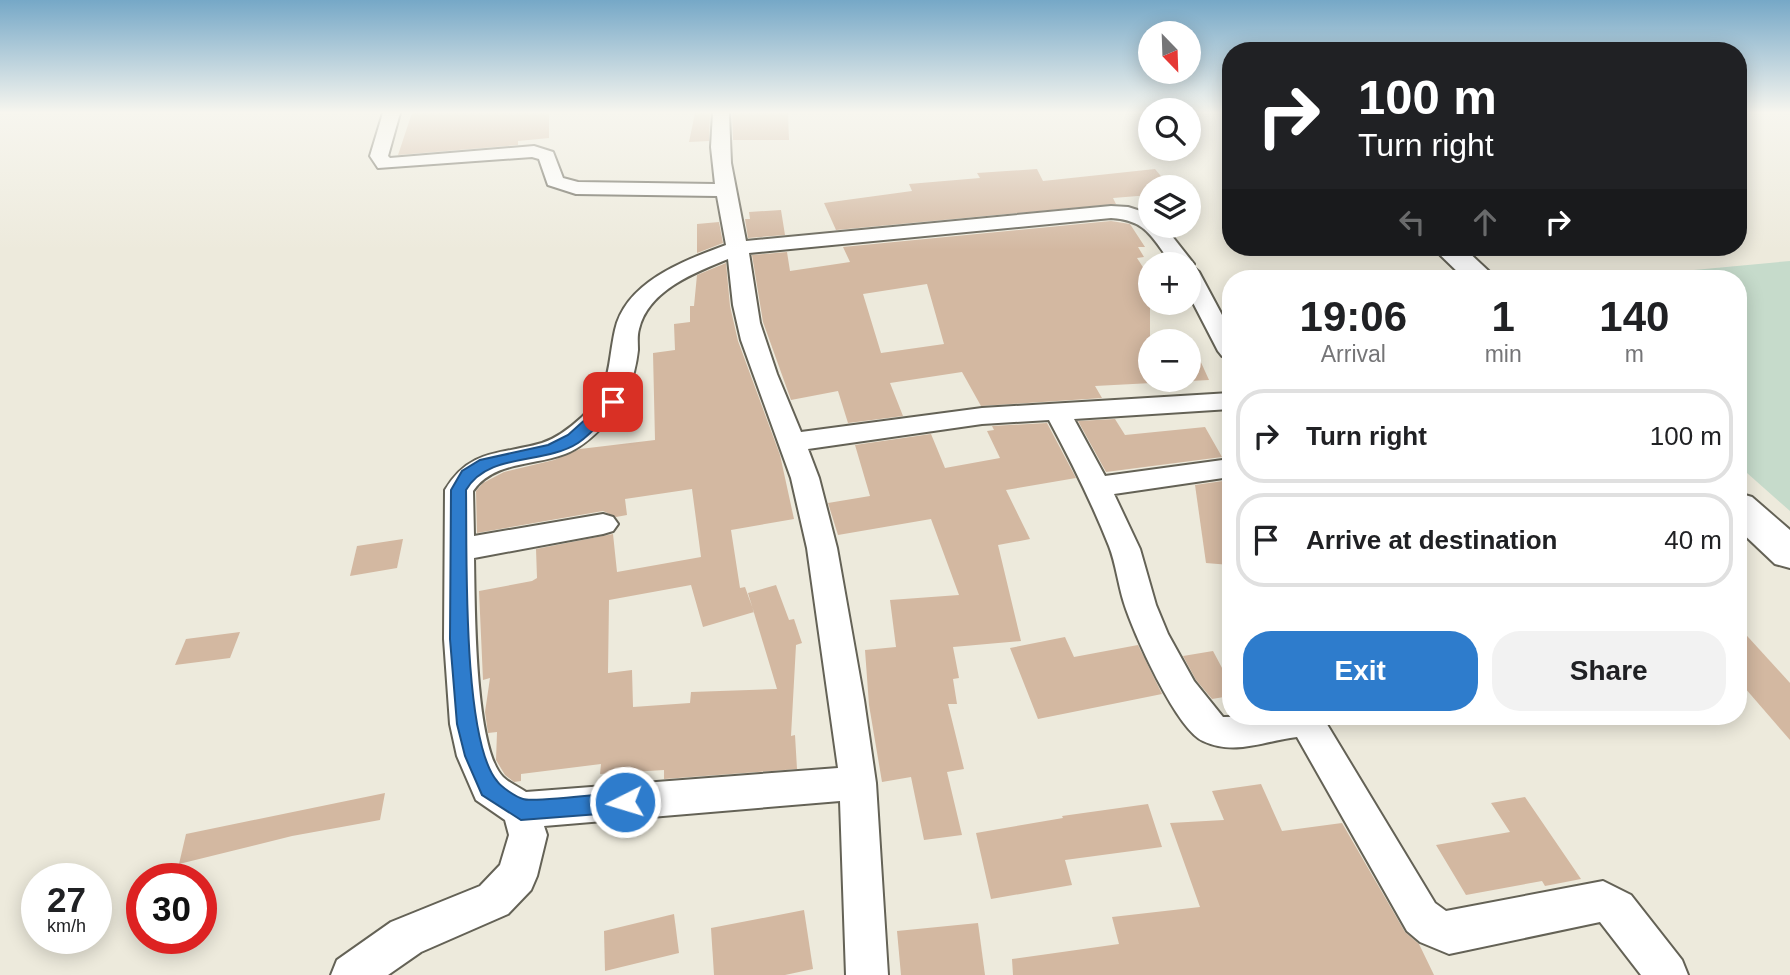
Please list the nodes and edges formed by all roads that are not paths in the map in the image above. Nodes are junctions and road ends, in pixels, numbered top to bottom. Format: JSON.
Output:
{"nodes":[{"id":1,"x":381,"y":158,"type":"edge"},
{"id":2,"x":448,"y":158,"type":"edge"},
{"id":3,"x":548,"y":158,"type":"edge"},
{"id":4,"x":721,"y":158,"type":"edge"},
{"id":5,"x":725,"y":190,"type":"junction"},
{"id":6,"x":1138,"y":217,"type":"edge"},
{"id":7,"x":1163,"y":238,"type":"edge"},
{"id":8,"x":738,"y":248,"type":"junction"},
{"id":9,"x":1174,"y":252,"type":"edge"},
{"id":10,"x":1456,"y":256,"type":"edge"},
{"id":11,"x":1472,"y":270,"type":"edge"},
{"id":12,"x":1201,"y":296,"type":"edge"},
{"id":13,"x":1222,"y":336,"type":"edge"},
{"id":14,"x":1222,"y":401,"type":"edge"},
{"id":15,"x":1056,"y":410,"type":"junction"},
{"id":16,"x":792,"y":442,"type":"junction"},
{"id":17,"x":1222,"y":469,"type":"edge"},
{"id":18,"x":1098,"y":487,"type":"junction"},
{"id":19,"x":1747,"y":515,"type":"edge"},
{"id":20,"x":603,"y":524,"type":"dead end"},
{"id":21,"x":458,"y":550,"type":"junction"},
{"id":22,"x":1790,"y":553,"type":"edge"},
{"id":23,"x":1274,"y":725,"type":"edge"},
{"id":24,"x":1308,"y":725,"type":"edge"},
{"id":25,"x":858,"y":783,"type":"junction"},
{"id":26,"x":521,"y":810,"type":"junction"},
{"id":27,"x":352,"y":975,"type":"edge"},
{"id":28,"x":867,"y":975,"type":"edge"},
{"id":29,"x":1667,"y":975,"type":"edge"}],
"edges":[{"from":1,"to":2,"type":"street"},
{"from":3,"to":5,"type":"street"},
{"from":4,"to":5,"type":"street"},
{"from":5,"to":8,"type":"street"},
{"from":6,"to":8,"type":"street"},
{"from":7,"to":9,"type":"street"},
{"from":8,"to":16,"type":"street"},
{"from":8,"to":21,"type":"street"},
{"from":10,"to":11,"type":"main road"},
{"from":12,"to":13,"type":"street"},
{"from":14,"to":15,"type":"street"},
{"from":15,"to":16,"type":"street"},
{"from":15,"to":18,"type":"street"},
{"from":16,"to":25,"type":"street"},
{"from":17,"to":18,"type":"street"},
{"from":18,"to":23,"type":"street"},
{"from":19,"to":22,"type":"main road"},
{"from":20,"to":21,"type":"street"},
{"from":21,"to":26,"type":"street"},
{"from":24,"to":29,"type":"street"},
{"from":25,"to":26,"type":"street"},
{"from":25,"to":28,"type":"street"},
{"from":26,"to":27,"type":"street"}]}
